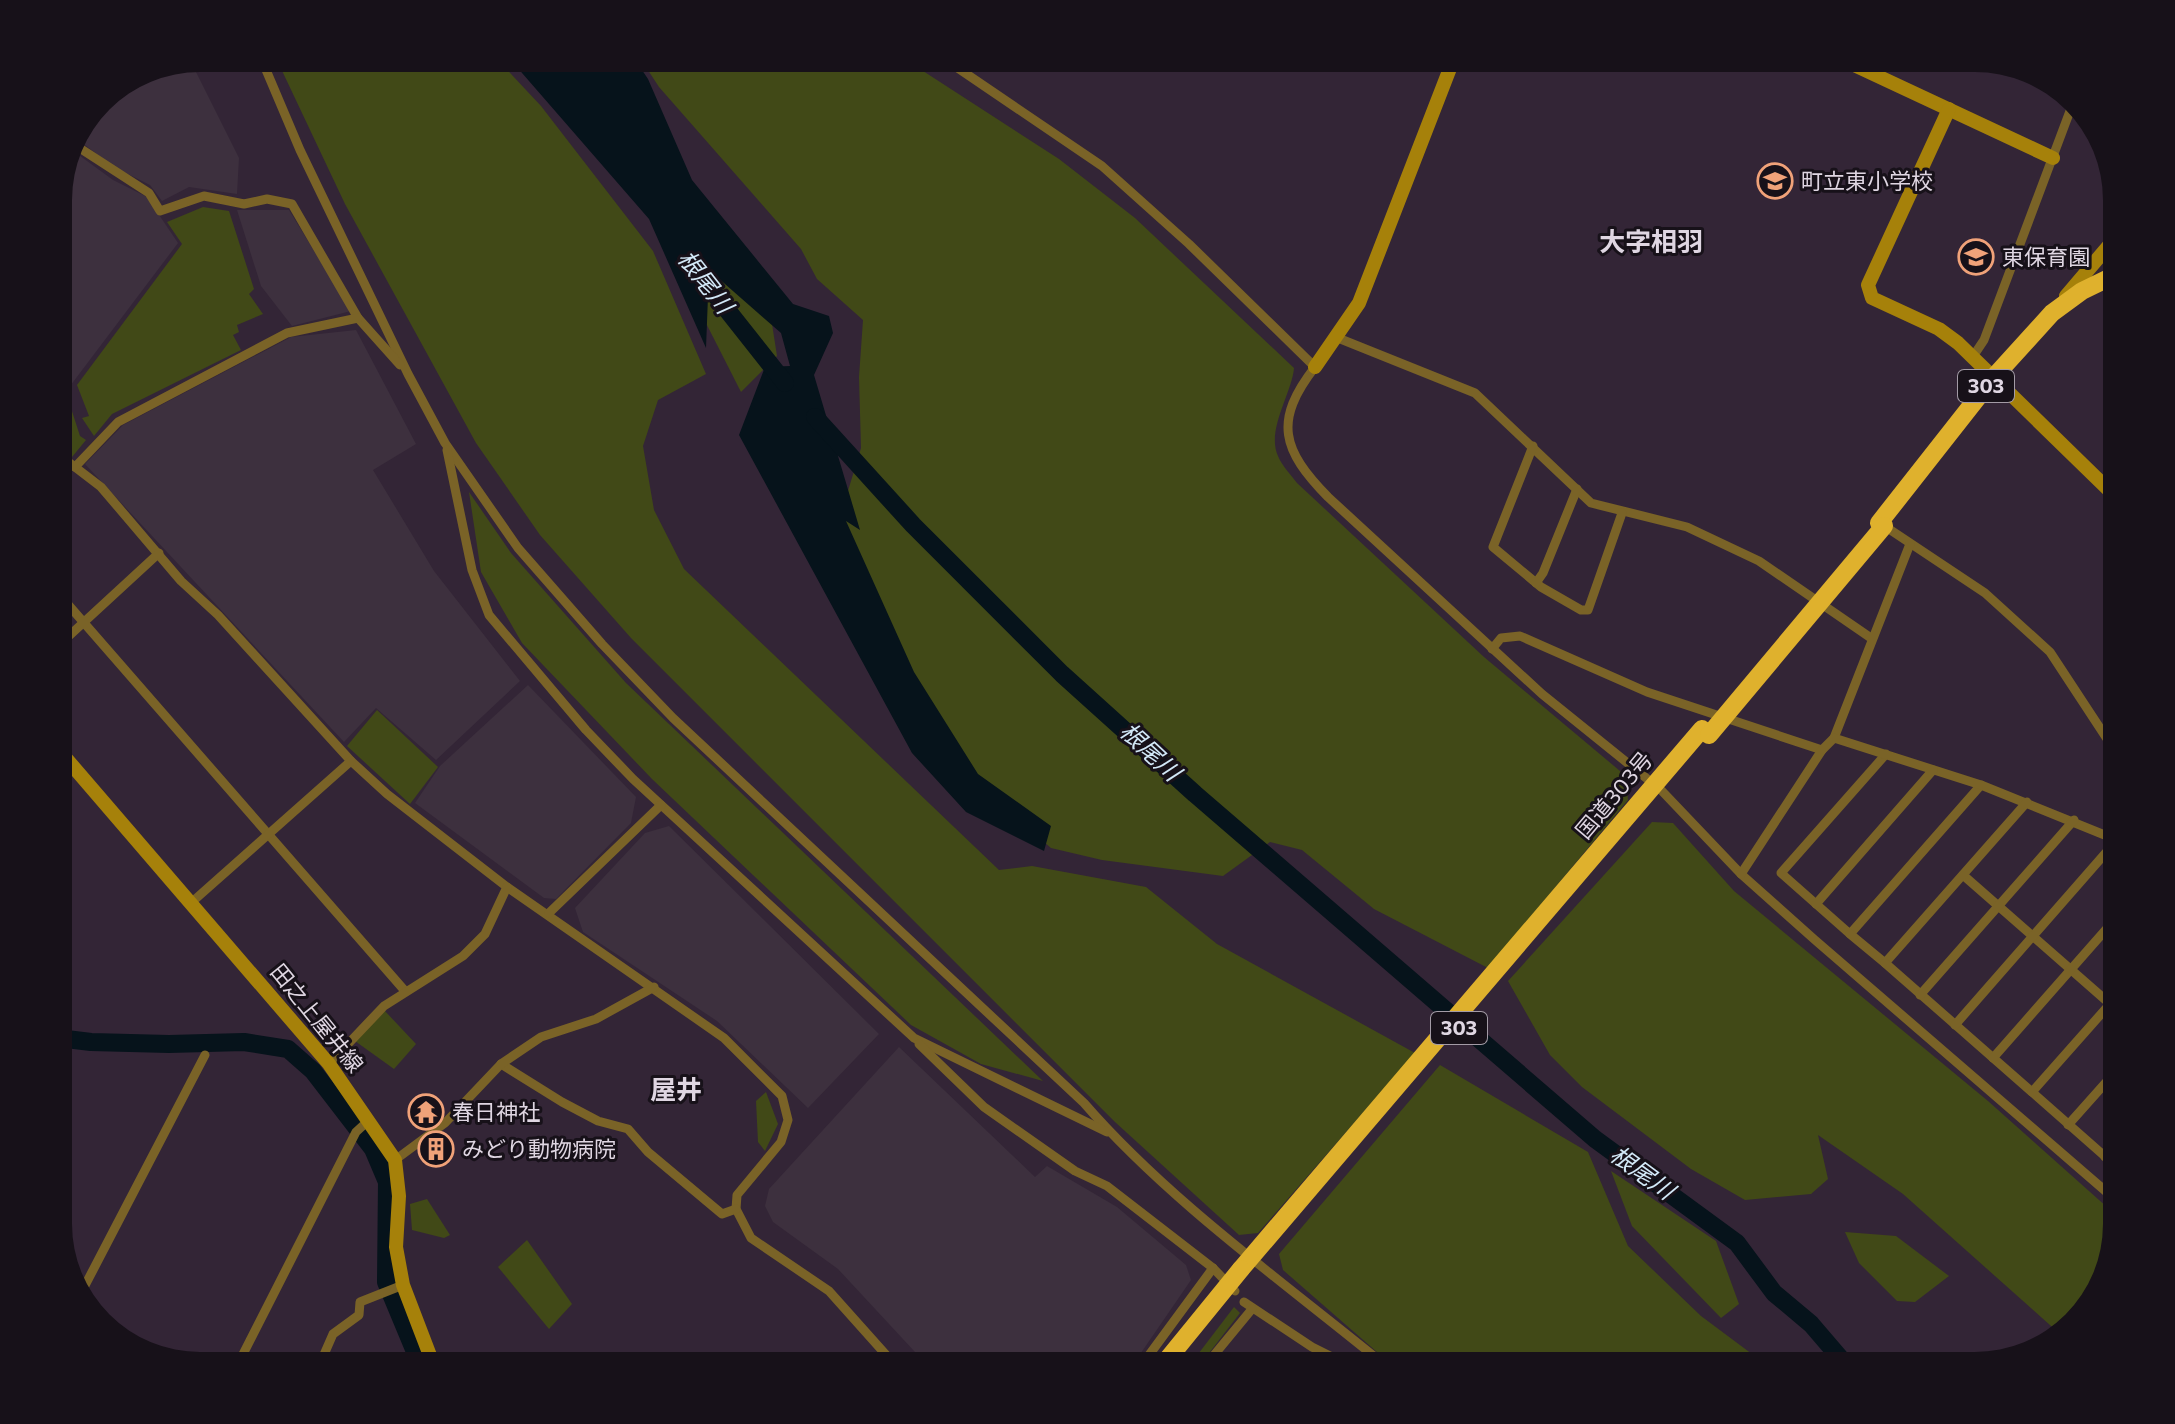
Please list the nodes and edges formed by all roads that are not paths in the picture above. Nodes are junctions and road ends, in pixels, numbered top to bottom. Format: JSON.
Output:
{"nodes":[{"id":1,"x":267,"y":72,"type":"edge"},
{"id":2,"x":964,"y":72,"type":"edge"},
{"id":3,"x":1449,"y":72,"type":"edge"},
{"id":4,"x":1869,"y":72,"type":"edge"},
{"id":5,"x":1949,"y":109,"type":"junction"},
{"id":6,"x":2069,"y":114,"type":"edge"},
{"id":7,"x":83,"y":150,"type":"edge"},
{"id":8,"x":2053,"y":158,"type":"junction"},
{"id":9,"x":2103,"y":253,"type":"edge"},
{"id":10,"x":2103,"y":281,"type":"edge"},
{"id":11,"x":2103,"y":292,"type":"edge"},
{"id":12,"x":2052,"y":313,"type":"junction"},
{"id":13,"x":358,"y":318,"type":"junction"},
{"id":14,"x":1338,"y":338,"type":"junction"},
{"id":15,"x":1972,"y":358,"type":"junction"},
{"id":16,"x":1315,"y":367,"type":"junction"},
{"id":17,"x":408,"y":374,"type":"junction"},
{"id":18,"x":1996,"y":381,"type":"junction"},
{"id":19,"x":445,"y":443,"type":"junction"},
{"id":20,"x":1533,"y":446,"type":"junction"},
{"id":21,"x":72,"y":465,"type":"edge"},
{"id":22,"x":75,"y":467,"type":"junction"},
{"id":23,"x":2103,"y":484,"type":"edge"},
{"id":24,"x":1577,"y":489,"type":"junction"},
{"id":25,"x":1622,"y":513,"type":"junction"},
{"id":26,"x":1882,"y":525,"type":"junction"},
{"id":27,"x":1910,"y":544,"type":"junction"},
{"id":28,"x":159,"y":553,"type":"junction"},
{"id":29,"x":1536,"y":583,"type":"junction"},
{"id":30,"x":72,"y":609,"type":"edge"},
{"id":31,"x":84,"y":623,"type":"junction"},
{"id":32,"x":72,"y":634,"type":"edge"},
{"id":33,"x":1871,"y":638,"type":"junction"},
{"id":34,"x":1492,"y":649,"type":"junction"},
{"id":35,"x":2103,"y":733,"type":"edge"},
{"id":36,"x":1834,"y":738,"type":"junction"},
{"id":37,"x":1822,"y":750,"type":"junction"},
{"id":38,"x":1886,"y":754,"type":"junction"},
{"id":39,"x":351,"y":761,"type":"junction"},
{"id":40,"x":72,"y":765,"type":"edge"},
{"id":41,"x":1933,"y":770,"type":"junction"},
{"id":42,"x":1981,"y":785,"type":"junction"},
{"id":43,"x":1657,"y":787,"type":"junction"},
{"id":44,"x":2027,"y":802,"type":"junction"},
{"id":45,"x":661,"y":805,"type":"junction"},
{"id":46,"x":2074,"y":820,"type":"junction"},
{"id":47,"x":2103,"y":833,"type":"edge"},
{"id":48,"x":269,"y":836,"type":"junction"},
{"id":49,"x":2103,"y":856,"type":"edge"},
{"id":50,"x":1741,"y":874,"type":"junction"},
{"id":51,"x":1963,"y":875,"type":"junction"},
{"id":52,"x":507,"y":887,"type":"junction"},
{"id":53,"x":192,"y":902,"type":"junction"},
{"id":54,"x":1816,"y":904,"type":"junction"},
{"id":55,"x":1999,"y":907,"type":"junction"},
{"id":56,"x":549,"y":913,"type":"junction"},
{"id":57,"x":2103,"y":933,"type":"edge"},
{"id":58,"x":1850,"y":934,"type":"junction"},
{"id":59,"x":2032,"y":937,"type":"junction"},
{"id":60,"x":1885,"y":963,"type":"junction"},
{"id":61,"x":2070,"y":970,"type":"junction"},
{"id":62,"x":654,"y":987,"type":"junction"},
{"id":63,"x":405,"y":991,"type":"junction"},
{"id":64,"x":2103,"y":994,"type":"edge"},
{"id":65,"x":1920,"y":995,"type":"junction"},
{"id":66,"x":2103,"y":1016,"type":"edge"},
{"id":67,"x":1955,"y":1025,"type":"junction"},
{"id":68,"x":914,"y":1038,"type":"junction"},
{"id":69,"x":205,"y":1055,"type":"dead end"},
{"id":70,"x":1993,"y":1058,"type":"junction"},
{"id":71,"x":329,"y":1064,"type":"junction"},
{"id":72,"x":501,"y":1064,"type":"junction"},
{"id":73,"x":2103,"y":1086,"type":"edge"},
{"id":74,"x":2032,"y":1092,"type":"junction"},
{"id":75,"x":368,"y":1121,"type":"junction"},
{"id":76,"x":2068,"y":1125,"type":"junction"},
{"id":77,"x":1110,"y":1133,"type":"junction"},
{"id":78,"x":2103,"y":1155,"type":"edge"},
{"id":79,"x":395,"y":1160,"type":"junction"},
{"id":80,"x":2103,"y":1189,"type":"edge"},
{"id":81,"x":736,"y":1209,"type":"junction"},
{"id":82,"x":1256,"y":1259,"type":"junction"},
{"id":83,"x":1213,"y":1268,"type":"junction"},
{"id":84,"x":86,"y":1283,"type":"edge"},
{"id":85,"x":395,"y":1287,"type":"junction"},
{"id":86,"x":1235,"y":1291,"type":"dead end"},
{"id":87,"x":244,"y":1352,"type":"edge"},
{"id":88,"x":325,"y":1352,"type":"edge"},
{"id":89,"x":427,"y":1352,"type":"edge"},
{"id":90,"x":883,"y":1352,"type":"edge"},
{"id":91,"x":1151,"y":1352,"type":"edge"},
{"id":92,"x":1174,"y":1352,"type":"edge"},
{"id":93,"x":1185,"y":1352,"type":"edge"},
{"id":94,"x":1215,"y":1352,"type":"edge"},
{"id":95,"x":1322,"y":1352,"type":"edge"},
{"id":96,"x":1369,"y":1352,"type":"edge"}],
"edges":[{"from":1,"to":17,"type":"street"},
{"from":2,"to":16,"type":"street"},
{"from":3,"to":14,"type":"street"},
{"from":4,"to":5,"type":"street"},
{"from":5,"to":8,"type":"street"},
{"from":5,"to":15,"type":"street"},
{"from":6,"to":8,"type":"street"},
{"from":7,"to":13,"type":"street"},
{"from":8,"to":15,"type":"street"},
{"from":9,"to":12,"type":"street"},
{"from":10,"to":12,"type":"highway","name":"国道303号","number":"303"},
{"from":11,"to":18,"type":"highway","name":"国道303号","number":"303"},
{"from":12,"to":18,"type":"highway","name":"国道303号","number":"303"},
{"from":13,"to":17,"type":"street"},
{"from":13,"to":22,"type":"street"},
{"from":14,"to":16,"type":"street"},
{"from":14,"to":20,"type":"street"},
{"from":15,"to":18,"type":"street"},
{"from":16,"to":34,"type":"street"},
{"from":17,"to":19,"type":"street"},
{"from":18,"to":23,"type":"street"},
{"from":18,"to":26,"type":"highway","name":"国道303号","number":"303"},
{"from":19,"to":45,"type":"street"},
{"from":19,"to":77,"type":"street"},
{"from":20,"to":24,"type":"street"},
{"from":20,"to":29,"type":"street"},
{"from":21,"to":22,"type":"street"},
{"from":22,"to":28,"type":"street"},
{"from":24,"to":25,"type":"street"},
{"from":24,"to":29,"type":"street"},
{"from":25,"to":29,"type":"street"},
{"from":25,"to":33,"type":"street"},
{"from":26,"to":27,"type":"street"},
{"from":26,"to":43,"type":"highway","name":"国道303号","number":"303"},
{"from":27,"to":33,"type":"street"},
{"from":27,"to":35,"type":"street"},
{"from":28,"to":31,"type":"street"},
{"from":28,"to":39,"type":"street"},
{"from":30,"to":31,"type":"street"},
{"from":31,"to":32,"type":"street"},
{"from":31,"to":48,"type":"street"},
{"from":33,"to":36,"type":"street"},
{"from":34,"to":37,"type":"street"},
{"from":34,"to":43,"type":"street"},
{"from":36,"to":37,"type":"street"},
{"from":36,"to":38,"type":"street"},
{"from":37,"to":50,"type":"street"},
{"from":38,"to":41,"type":"street"},
{"from":38,"to":54,"type":"street"},
{"from":39,"to":48,"type":"street"},
{"from":39,"to":52,"type":"street"},
{"from":40,"to":53,"type":"street","name":"田之上屋井線"},
{"from":41,"to":42,"type":"street"},
{"from":41,"to":54,"type":"street"},
{"from":42,"to":44,"type":"street"},
{"from":42,"to":58,"type":"street"},
{"from":43,"to":50,"type":"street"},
{"from":43,"to":82,"type":"highway","name":"国道303号","number":"303"},
{"from":44,"to":46,"type":"street"},
{"from":44,"to":51,"type":"street"},
{"from":45,"to":56,"type":"street"},
{"from":45,"to":68,"type":"street"},
{"from":46,"to":47,"type":"street"},
{"from":46,"to":55,"type":"street"},
{"from":48,"to":53,"type":"street"},
{"from":48,"to":63,"type":"street"},
{"from":49,"to":59,"type":"street"},
{"from":50,"to":80,"type":"street"},
{"from":51,"to":55,"type":"street"},
{"from":51,"to":60,"type":"street"},
{"from":52,"to":56,"type":"street"},
{"from":52,"to":63,"type":"street"},
{"from":53,"to":71,"type":"street","name":"田之上屋井線"},
{"from":54,"to":58,"type":"street"},
{"from":55,"to":59,"type":"street"},
{"from":55,"to":65,"type":"street"},
{"from":56,"to":62,"type":"street"},
{"from":57,"to":61,"type":"street"},
{"from":58,"to":60,"type":"street"},
{"from":59,"to":61,"type":"street"},
{"from":59,"to":67,"type":"street"},
{"from":60,"to":65,"type":"street"},
{"from":61,"to":64,"type":"street"},
{"from":61,"to":70,"type":"street"},
{"from":62,"to":72,"type":"street"},
{"from":62,"to":81,"type":"street"},
{"from":63,"to":71,"type":"street"},
{"from":65,"to":67,"type":"street"},
{"from":66,"to":74,"type":"street"},
{"from":67,"to":70,"type":"street"},
{"from":68,"to":77,"type":"street"},
{"from":68,"to":83,"type":"street"},
{"from":69,"to":84,"type":"street"},
{"from":70,"to":74,"type":"street"},
{"from":71,"to":75,"type":"street","name":"田之上屋井線"},
{"from":72,"to":79,"type":"street"},
{"from":72,"to":81,"type":"street"},
{"from":73,"to":76,"type":"street"},
{"from":74,"to":76,"type":"street"},
{"from":75,"to":79,"type":"street","name":"田之上屋井線"},
{"from":75,"to":87,"type":"street"},
{"from":76,"to":78,"type":"street"},
{"from":77,"to":82,"type":"street"},
{"from":79,"to":85,"type":"street","name":"田之上屋井線"},
{"from":81,"to":90,"type":"street"},
{"from":82,"to":92,"type":"highway","name":"国道303号","number":"303","bridge":true},
{"from":82,"to":93,"type":"highway","name":"国道303号","number":"303"},
{"from":82,"to":96,"type":"street"},
{"from":83,"to":86,"type":"street"},
{"from":83,"to":91,"type":"street"},
{"from":85,"to":88,"type":"street"},
{"from":85,"to":89,"type":"street","name":"田之上屋井線"},
{"from":94,"to":95,"type":"street"}]}
